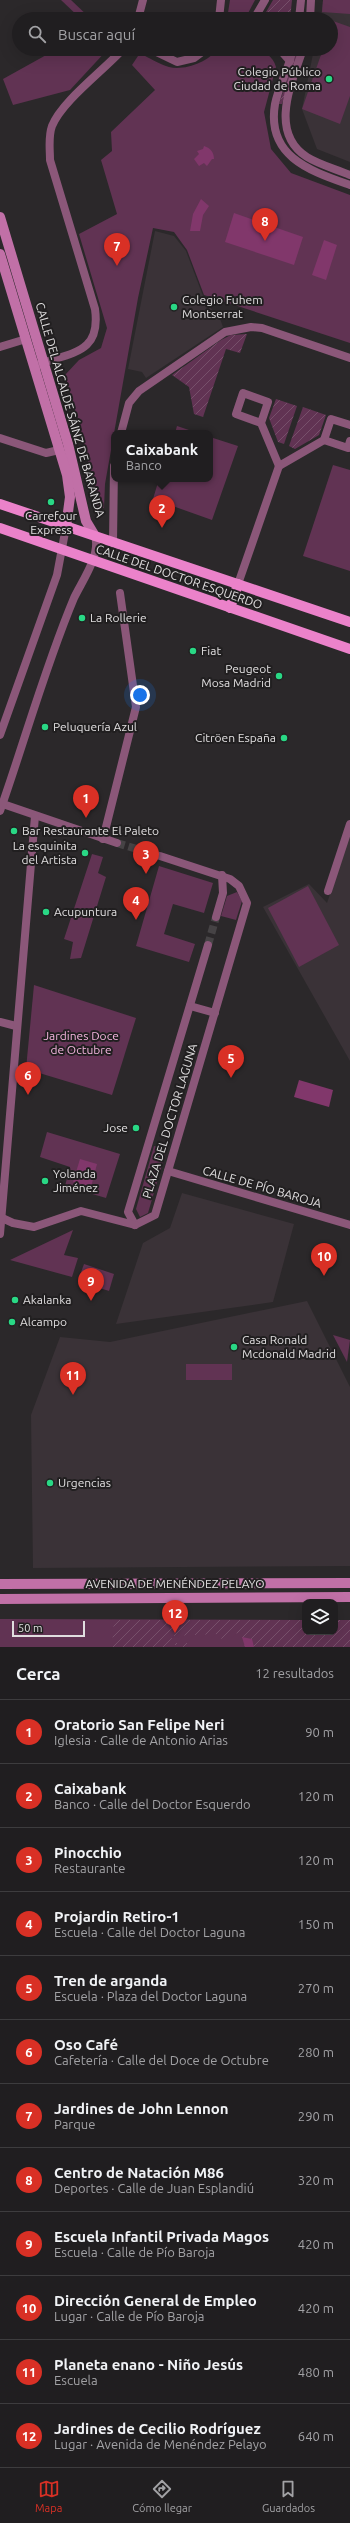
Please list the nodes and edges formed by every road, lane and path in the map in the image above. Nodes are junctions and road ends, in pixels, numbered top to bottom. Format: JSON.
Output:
{"nodes":[{"id":1,"x":143,"y":0,"type":"edge"},
{"id":2,"x":222,"y":0,"type":"edge"},
{"id":3,"x":265,"y":0,"type":"edge"},
{"id":4,"x":301,"y":0,"type":"edge"},
{"id":5,"x":311,"y":0,"type":"edge"},
{"id":6,"x":140,"y":12,"type":"edge"},
{"id":7,"x":220,"y":12,"type":"edge"},
{"id":8,"x":258,"y":12,"type":"edge"},
{"id":9,"x":300,"y":12,"type":"edge"},
{"id":10,"x":310,"y":12,"type":"edge"},
{"id":11,"x":115,"y":56,"type":"edge"},
{"id":12,"x":165,"y":56,"type":"edge"},
{"id":13,"x":197,"y":56,"type":"edge"},
{"id":14,"x":284,"y":56,"type":"edge"},
{"id":15,"x":292,"y":56,"type":"edge"},
{"id":16,"x":301,"y":56,"type":"edge"},
{"id":17,"x":290,"y":61,"type":"junction"},
{"id":18,"x":350,"y":175,"type":"edge"},
{"id":19,"x":350,"y":185,"type":"edge"},
{"id":20,"x":0,"y":217,"type":"edge"},
{"id":21,"x":0,"y":254,"type":"edge"},
{"id":22,"x":26,"y":339,"type":"junction"},
{"id":23,"x":0,"y":347,"type":"edge"},
{"id":24,"x":350,"y":358,"type":"edge"},
{"id":25,"x":39,"y":366,"type":"junction"},
{"id":26,"x":261,"y":423,"type":"dead end"},
{"id":27,"x":350,"y":425,"type":"edge"},
{"id":28,"x":122,"y":430,"type":"edge"},
{"id":29,"x":0,"y":438,"type":"edge"},
{"id":30,"x":324,"y":440,"type":"junction"},
{"id":31,"x":350,"y":441,"type":"edge"},
{"id":32,"x":59,"y":450,"type":"junction"},
{"id":33,"x":279,"y":466,"type":"junction"},
{"id":34,"x":114,"y":482,"type":"edge"},
{"id":35,"x":0,"y":504,"type":"edge"},
{"id":36,"x":66,"y":527,"type":"junction"},
{"id":37,"x":0,"y":528,"type":"edge"},
{"id":38,"x":95,"y":536,"type":"junction"},
{"id":39,"x":113,"y":543,"type":"junction"},
{"id":40,"x":62,"y":550,"type":"junction"},
{"id":41,"x":92,"y":560,"type":"junction"},
{"id":42,"x":238,"y":584,"type":"junction"},
{"id":43,"x":120,"y":593,"type":"dead end"},
{"id":44,"x":230,"y":608,"type":"junction"},
{"id":45,"x":350,"y":622,"type":"edge"},
{"id":46,"x":350,"y":650,"type":"edge"},
{"id":47,"x":0,"y":735,"type":"edge"},
{"id":48,"x":1,"y":806,"type":"edge"},
{"id":49,"x":35,"y":816,"type":"junction"},
{"id":50,"x":350,"y":824,"type":"edge"},
{"id":51,"x":103,"y":839,"type":"junction"},
{"id":52,"x":118,"y":843,"type":"tunnel mouth"},
{"id":53,"x":160,"y":856,"type":"tunnel mouth"},
{"id":54,"x":222,"y":875,"type":"junction"},
{"id":55,"x":328,"y":891,"type":"dead end"},
{"id":56,"x":216,"y":917,"type":"tunnel mouth"},
{"id":57,"x":208,"y":946,"type":"tunnel mouth"},
{"id":58,"x":190,"y":1006,"type":"junction"},
{"id":59,"x":215,"y":1013,"type":"junction"},
{"id":60,"x":0,"y":1022,"type":"edge"},
{"id":61,"x":16,"y":1026,"type":"junction"},
{"id":62,"x":168,"y":1171,"type":"junction"},
{"id":63,"x":1,"y":1217,"type":"edge"},
{"id":64,"x":135,"y":1225,"type":"junction"},
{"id":65,"x":350,"y":1225,"type":"edge"},
{"id":66,"x":0,"y":1234,"type":"edge"},
{"id":67,"x":350,"y":1583,"type":"edge"},
{"id":68,"x":0,"y":1584,"type":"edge"},
{"id":69,"x":350,"y":1596,"type":"edge"},
{"id":70,"x":0,"y":1599,"type":"edge"}],
"edges":[{"from":1,"to":6,"type":"street"},
{"from":2,"to":7,"type":"street"},
{"from":3,"to":8,"type":"street"},
{"from":4,"to":9,"type":"street"},
{"from":5,"to":10,"type":"street"},
{"from":11,"to":25,"type":"street"},
{"from":12,"to":13,"type":"street"},
{"from":14,"to":17,"type":"street"},
{"from":15,"to":17,"type":"street"},
{"from":16,"to":18,"type":"street"},
{"from":17,"to":19,"type":"street"},
{"from":20,"to":25,"type":"main road","name":"CALLE DEL ALCALDE SÁINZ DE BARANDA"},
{"from":21,"to":22,"type":"main road","name":"CALLE DEL ALCALDE SÁINZ DE BARANDA"},
{"from":22,"to":23,"type":"street","name":"CALLE DEL ALCALDE SÁINZ DE BARANDA"},
{"from":22,"to":25,"type":"main road","name":"CALLE DEL ALCALDE SÁINZ DE BARANDA"},
{"from":24,"to":28,"type":"street"},
{"from":25,"to":32,"type":"main road","name":"CALLE DEL ALCALDE SÁINZ DE BARANDA"},
{"from":25,"to":38,"type":"main road","name":"CALLE DEL ALCALDE SÁINZ DE BARANDA"},
{"from":26,"to":33,"type":"street"},
{"from":27,"to":30,"type":"street"},
{"from":29,"to":32,"type":"street","name":"CALLE DEL ALCALDE SÁINZ DE BARANDA"},
{"from":30,"to":31,"type":"street"},
{"from":30,"to":33,"type":"street"},
{"from":32,"to":36,"type":"main road","name":"CALLE DEL ALCALDE SÁINZ DE BARANDA"},
{"from":33,"to":42,"type":"street"},
{"from":34,"to":39,"type":"street"},
{"from":35,"to":36,"type":"main road","name":"CALLE DEL DOCTOR ESQUERDO"},
{"from":36,"to":38,"type":"main road","name":"CALLE DEL DOCTOR ESQUERDO"},
{"from":36,"to":40,"type":"street","name":"CALLE DEL ALCALDE SÁINZ DE BARANDA"},
{"from":37,"to":40,"type":"main road","name":"CALLE DEL DOCTOR ESQUERDO"},
{"from":38,"to":39,"type":"main road","name":"CALLE DEL DOCTOR ESQUERDO"},
{"from":38,"to":41,"type":"street","name":"CALLE DEL ALCALDE SÁINZ DE BARANDA"},
{"from":39,"to":42,"type":"main road","name":"CALLE DEL DOCTOR ESQUERDO"},
{"from":40,"to":41,"type":"main road","name":"CALLE DEL DOCTOR ESQUERDO"},
{"from":40,"to":47,"type":"street","name":"CALLE DEL ALCALDE SÁINZ DE BARANDA"},
{"from":41,"to":44,"type":"main road","name":"CALLE DEL DOCTOR ESQUERDO"},
{"from":41,"to":48,"type":"street","name":"CALLE DEL ALCALDE SÁINZ DE BARANDA"},
{"from":42,"to":44,"type":"main road"},
{"from":42,"to":45,"type":"main road","name":"CALLE DEL DOCTOR ESQUERDO"},
{"from":43,"to":51,"type":"street"},
{"from":44,"to":46,"type":"main road","name":"CALLE DEL DOCTOR ESQUERDO"},
{"from":48,"to":49,"type":"street"},
{"from":49,"to":51,"type":"street"},
{"from":49,"to":61,"type":"street"},
{"from":50,"to":55,"type":"street"},
{"from":51,"to":52,"type":"street"},
{"from":53,"to":54,"type":"street","name":"PLAZA DEL DOCTOR LAGUNA"},
{"from":54,"to":56,"type":"street"},
{"from":54,"to":59,"type":"street","name":"PLAZA DEL DOCTOR LAGUNA"},
{"from":57,"to":58,"type":"street","name":"PLAZA DEL DOCTOR LAGUNA"},
{"from":58,"to":59,"type":"street"},
{"from":58,"to":64,"type":"street","name":"PLAZA DEL DOCTOR LAGUNA"},
{"from":59,"to":62,"type":"street","name":"PLAZA DEL DOCTOR LAGUNA"},
{"from":60,"to":61,"type":"street"},
{"from":61,"to":63,"type":"street"},
{"from":62,"to":64,"type":"street","name":"PLAZA DEL DOCTOR LAGUNA"},
{"from":62,"to":65,"type":"street","name":"CALLE DE PÍO BAROJA"},
{"from":63,"to":64,"type":"street"},
{"from":63,"to":66,"type":"street"},
{"from":67,"to":68,"type":"main road","name":"AVENIDA DE MENÉNDEZ PELAYO"},
{"from":69,"to":70,"type":"main road","name":"AVENIDA DE MENÉNDEZ PELAYO"}]}
